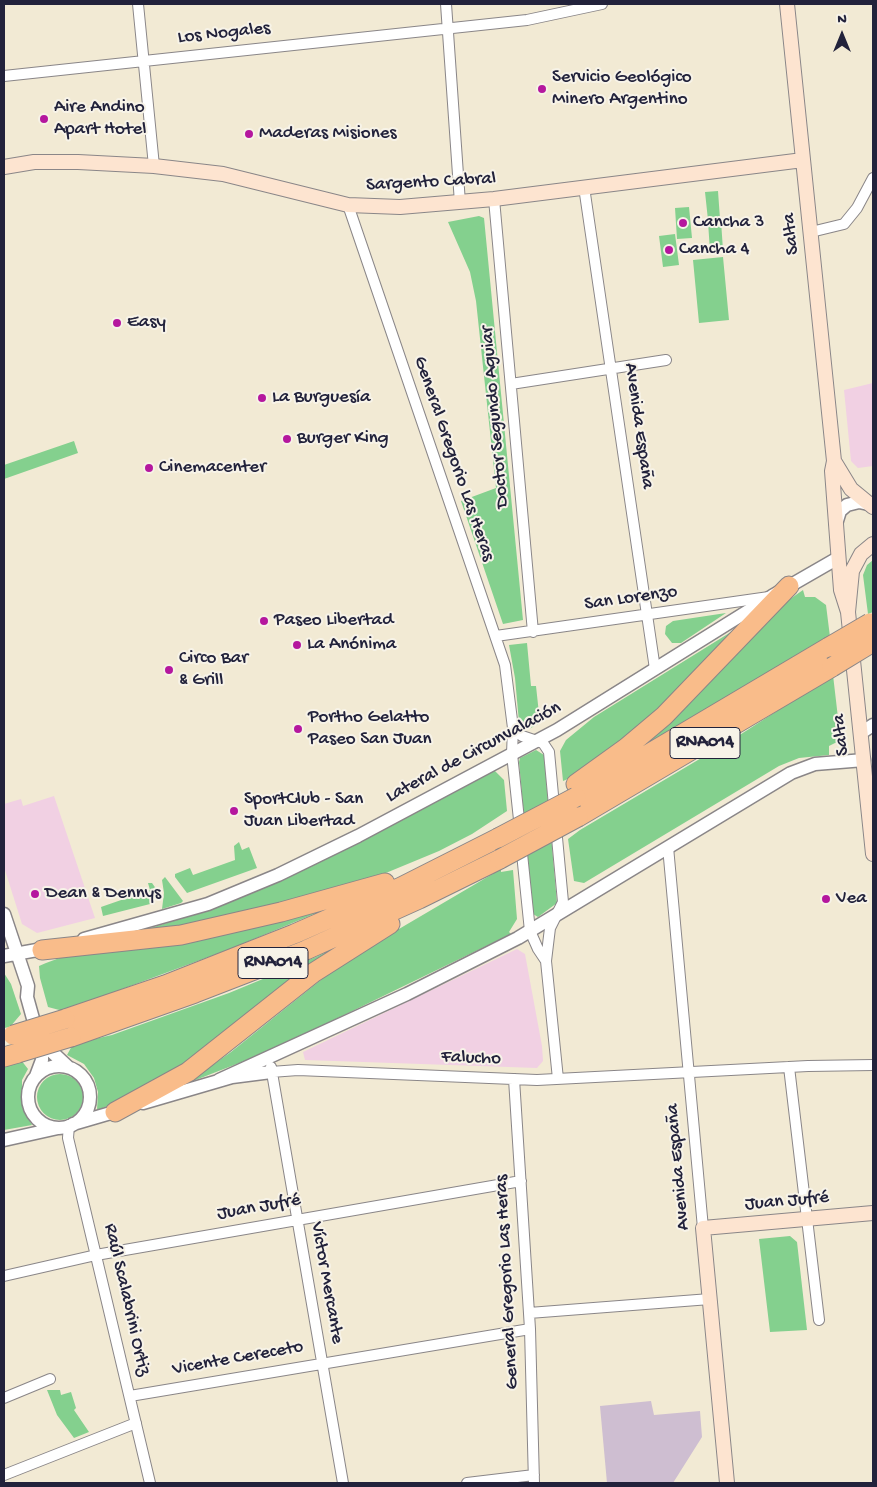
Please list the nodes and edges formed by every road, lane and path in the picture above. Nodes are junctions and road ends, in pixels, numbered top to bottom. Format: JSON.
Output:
{"nodes":[{"id":1,"x":138,"y":4,"type":"edge"},
{"id":2,"x":446,"y":4,"type":"edge"},
{"id":3,"x":602,"y":4,"type":"edge"},
{"id":4,"x":787,"y":4,"type":"edge"},
{"id":5,"x":448,"y":27,"type":"junction"},
{"id":6,"x":144,"y":60,"type":"junction"},
{"id":7,"x":4,"y":76,"type":"edge"},
{"id":8,"x":803,"y":160,"type":"junction"},
{"id":9,"x":154,"y":166,"type":"junction"},
{"id":10,"x":4,"y":167,"type":"edge"},
{"id":11,"x":873,"y":178,"type":"edge"},
{"id":12,"x":584,"y":187,"type":"junction"},
{"id":13,"x":494,"y":199,"type":"junction"},
{"id":14,"x":460,"y":203,"type":"junction"},
{"id":15,"x":348,"y":205,"type":"junction"},
{"id":16,"x":810,"y":232,"type":"junction"},
{"id":17,"x":666,"y":360,"type":"dead end"},
{"id":18,"x":610,"y":368,"type":"junction"},
{"id":19,"x":511,"y":384,"type":"junction"},
{"id":20,"x":834,"y":461,"type":"junction"},
{"id":21,"x":871,"y":505,"type":"edge"},
{"id":22,"x":836,"y":524,"type":"junction"},
{"id":23,"x":873,"y":544,"type":"edge"},
{"id":24,"x":838,"y":558,"type":"junction"},
{"id":25,"x":789,"y":586,"type":"junction"},
{"id":26,"x":772,"y":596,"type":"junction"},
{"id":27,"x":848,"y":612,"type":"junction"},
{"id":28,"x":647,"y":614,"type":"junction"},
{"id":29,"x":872,"y":622,"type":"edge"},
{"id":30,"x":533,"y":632,"type":"junction"},
{"id":31,"x":496,"y":636,"type":"junction"},
{"id":32,"x":873,"y":642,"type":"edge"},
{"id":33,"x":655,"y":670,"type":"junction"},
{"id":34,"x":873,"y":725,"type":"edge"},
{"id":35,"x":513,"y":728,"type":"junction"},
{"id":36,"x":861,"y":733,"type":"junction"},
{"id":37,"x":538,"y":741,"type":"junction"},
{"id":38,"x":512,"y":754,"type":"junction"},
{"id":39,"x":864,"y":760,"type":"junction"},
{"id":40,"x":575,"y":791,"type":"junction"},
{"id":41,"x":668,"y":847,"type":"junction"},
{"id":42,"x":873,"y":854,"type":"edge"},
{"id":43,"x":453,"y":862,"type":"junction"},
{"id":44,"x":470,"y":875,"type":"junction"},
{"id":45,"x":4,"y":914,"type":"edge"},
{"id":46,"x":557,"y":915,"type":"junction"},
{"id":47,"x":530,"y":931,"type":"junction"},
{"id":48,"x":42,"y":950,"type":"junction"},
{"id":49,"x":18,"y":954,"type":"junction"},
{"id":50,"x":4,"y":956,"type":"edge"},
{"id":51,"x":546,"y":960,"type":"junction"},
{"id":52,"x":28,"y":986,"type":"junction"},
{"id":53,"x":8,"y":1036,"type":"edge"},
{"id":54,"x":11,"y":1055,"type":"edge"},
{"id":55,"x":269,"y":1058,"type":"junction"},
{"id":56,"x":873,"y":1065,"type":"edge"},
{"id":57,"x":68,"y":1067,"type":"junction"},
{"id":58,"x":789,"y":1067,"type":"junction"},
{"id":59,"x":271,"y":1072,"type":"junction"},
{"id":60,"x":689,"y":1072,"type":"junction"},
{"id":61,"x":36,"y":1076,"type":"junction"},
{"id":62,"x":514,"y":1079,"type":"junction"},
{"id":63,"x":558,"y":1079,"type":"junction"},
{"id":64,"x":220,"y":1080,"type":"junction"},
{"id":65,"x":115,"y":1112,"type":"junction"},
{"id":66,"x":69,"y":1125,"type":"junction"},
{"id":67,"x":4,"y":1140,"type":"edge"},
{"id":68,"x":521,"y":1181,"type":"junction"},
{"id":69,"x":873,"y":1213,"type":"edge"},
{"id":70,"x":807,"y":1219,"type":"junction"},
{"id":71,"x":298,"y":1220,"type":"junction"},
{"id":72,"x":703,"y":1228,"type":"junction"},
{"id":73,"x":96,"y":1255,"type":"junction"},
{"id":74,"x":4,"y":1276,"type":"edge"},
{"id":75,"x":710,"y":1300,"type":"junction"},
{"id":76,"x":529,"y":1313,"type":"junction"},
{"id":77,"x":819,"y":1320,"type":"dead end"},
{"id":78,"x":530,"y":1329,"type":"junction"},
{"id":79,"x":322,"y":1362,"type":"junction"},
{"id":80,"x":50,"y":1379,"type":"dead end"},
{"id":81,"x":130,"y":1396,"type":"junction"},
{"id":82,"x":4,"y":1398,"type":"edge"},
{"id":83,"x":136,"y":1423,"type":"junction"},
{"id":84,"x":4,"y":1475,"type":"edge"},
{"id":85,"x":534,"y":1479,"type":"edge"},
{"id":86,"x":150,"y":1483,"type":"edge"},
{"id":87,"x":344,"y":1483,"type":"edge"},
{"id":88,"x":466,"y":1483,"type":"edge"},
{"id":89,"x":727,"y":1483,"type":"edge"}],
"edges":[{"from":1,"to":6,"type":"street"},
{"from":2,"to":5,"type":"street"},
{"from":3,"to":5,"type":"street","name":"Los Nogales"},
{"from":4,"to":8,"type":"main road","name":"Salta"},
{"from":5,"to":6,"type":"street","name":"Los Nogales"},
{"from":5,"to":14,"type":"street"},
{"from":6,"to":7,"type":"street","name":"Los Nogales"},
{"from":6,"to":9,"type":"street"},
{"from":8,"to":12,"type":"main road","name":"Sargento Cabral"},
{"from":8,"to":16,"type":"main road","name":"Salta"},
{"from":9,"to":10,"type":"main road","name":"Sargento Cabral"},
{"from":9,"to":15,"type":"main road","name":"Sargento Cabral"},
{"from":11,"to":16,"type":"street"},
{"from":12,"to":13,"type":"main road","name":"Sargento Cabral"},
{"from":12,"to":18,"type":"street","name":"Avenida España"},
{"from":13,"to":14,"type":"main road","name":"Sargento Cabral"},
{"from":13,"to":19,"type":"street","name":"Doctor Segundo Aguiar"},
{"from":14,"to":15,"type":"main road","name":"Sargento Cabral"},
{"from":15,"to":31,"type":"street","name":"General Gregorio Las Heras"},
{"from":16,"to":20,"type":"main road","name":"Salta"},
{"from":17,"to":18,"type":"street"},
{"from":18,"to":19,"type":"street"},
{"from":18,"to":28,"type":"street","name":"Avenida España"},
{"from":19,"to":30,"type":"street","name":"Doctor Segundo Aguiar"},
{"from":20,"to":21,"type":"main road","name":"Salta"},
{"from":20,"to":22,"type":"main road","name":"Salta"},
{"from":21,"to":22,"type":"street"},
{"from":22,"to":24,"type":"main road","name":"Salta"},
{"from":23,"to":27,"type":"main road","name":"Salta"},
{"from":24,"to":25,"type":"street","name":"Lateral de Circunvalación"},
{"from":24,"to":27,"type":"main road","name":"Salta"},
{"from":25,"to":26,"type":"street","name":"Lateral de Circunvalación"},
{"from":25,"to":40,"type":"highway"},
{"from":26,"to":28,"type":"street","name":"San Lorenzo"},
{"from":26,"to":33,"type":"street","name":"Lateral de Circunvalación"},
{"from":27,"to":36,"type":"main road","name":"Salta"},
{"from":28,"to":30,"type":"street","name":"San Lorenzo"},
{"from":28,"to":33,"type":"street","name":"Avenida España"},
{"from":29,"to":40,"type":"highway","number":"RNA014","bridge":true},
{"from":30,"to":31,"type":"street","name":"San Lorenzo"},
{"from":31,"to":35,"type":"street","name":"General Gregorio Las Heras"},
{"from":32,"to":44,"type":"highway","number":"RNA014","bridge":true},
{"from":33,"to":37,"type":"street","name":"Lateral de Circunvalación"},
{"from":34,"to":36,"type":"street"},
{"from":35,"to":37,"type":"street"},
{"from":35,"to":38,"type":"street","name":"General Gregorio Las Heras"},
{"from":36,"to":39,"type":"main road","name":"Salta"},
{"from":37,"to":38,"type":"street","name":"Lateral de Circunvalación"},
{"from":37,"to":46,"type":"street","name":"General Gregorio Las Heras"},
{"from":38,"to":47,"type":"street","name":"General Gregorio Las Heras"},
{"from":38,"to":48,"type":"street","name":"Lateral de Circunvalación"},
{"from":39,"to":41,"type":"street"},
{"from":39,"to":42,"type":"main road","name":"Salta"},
{"from":40,"to":43,"type":"highway","number":"RNA014","bridge":true},
{"from":41,"to":46,"type":"street"},
{"from":41,"to":60,"type":"street","name":"Avenida España"},
{"from":43,"to":48,"type":"highway"},
{"from":43,"to":53,"type":"highway","number":"RNA014","bridge":true},
{"from":44,"to":54,"type":"highway","number":"RNA014","bridge":true},
{"from":44,"to":65,"type":"highway"},
{"from":45,"to":49,"type":"street"},
{"from":46,"to":47,"type":"street"},
{"from":46,"to":51,"type":"street","name":"General Gregorio Las Heras"},
{"from":47,"to":51,"type":"street","name":"General Gregorio Las Heras"},
{"from":47,"to":55,"type":"street"},
{"from":48,"to":49,"type":"street","name":"Lateral de Circunvalación"},
{"from":49,"to":50,"type":"street","name":"Lateral de Circunvalación"},
{"from":49,"to":52,"type":"street"},
{"from":51,"to":63,"type":"street","name":"General Gregorio Las Heras"},
{"from":52,"to":57,"type":"street"},
{"from":52,"to":61,"type":"street"},
{"from":55,"to":59,"type":"street","name":"Víctor Mercante"},
{"from":55,"to":64,"type":"street"},
{"from":56,"to":58,"type":"street","name":"Falucho"},
{"from":57,"to":61,"type":"street"},
{"from":57,"to":66,"type":"street"},
{"from":58,"to":60,"type":"street","name":"Falucho"},
{"from":58,"to":70,"type":"street"},
{"from":59,"to":62,"type":"street","name":"Falucho"},
{"from":59,"to":64,"type":"street","name":"Falucho"},
{"from":59,"to":71,"type":"street","name":"Víctor Mercante"},
{"from":60,"to":63,"type":"street","name":"Falucho"},
{"from":60,"to":72,"type":"street","name":"Avenida España"},
{"from":61,"to":66,"type":"street"},
{"from":62,"to":63,"type":"street","name":"Falucho"},
{"from":62,"to":68,"type":"street","name":"General Gregorio Las Heras"},
{"from":64,"to":65,"type":"street","name":"Falucho"},
{"from":65,"to":66,"type":"street","name":"Falucho"},
{"from":66,"to":67,"type":"street","name":"Falucho"},
{"from":66,"to":73,"type":"street","name":"Raúl Scalabrini Ortiz"},
{"from":68,"to":71,"type":"street","name":"Juan Jufré"},
{"from":68,"to":76,"type":"street","name":"General Gregorio Las Heras"},
{"from":69,"to":70,"type":"main road","name":"Juan Jufré"},
{"from":70,"to":72,"type":"main road","name":"Juan Jufré"},
{"from":70,"to":77,"type":"street"},
{"from":71,"to":73,"type":"street","name":"Juan Jufré"},
{"from":71,"to":79,"type":"street","name":"Víctor Mercante"},
{"from":72,"to":75,"type":"main road","name":"Avenida España"},
{"from":73,"to":74,"type":"street","name":"Juan Jufré"},
{"from":73,"to":81,"type":"street","name":"Raúl Scalabrini Ortiz"},
{"from":75,"to":76,"type":"street"},
{"from":75,"to":89,"type":"main road","name":"Avenida España"},
{"from":76,"to":78,"type":"street","name":"General Gregorio Las Heras"},
{"from":78,"to":79,"type":"street","name":"Vicente Cereceto"},
{"from":78,"to":85,"type":"street","name":"General Gregorio Las Heras"},
{"from":79,"to":81,"type":"street","name":"Vicente Cereceto"},
{"from":79,"to":87,"type":"street","name":"Víctor Mercante"},
{"from":80,"to":82,"type":"street"},
{"from":81,"to":83,"type":"street","name":"Raúl Scalabrini Ortiz"},
{"from":83,"to":84,"type":"street"},
{"from":83,"to":86,"type":"street","name":"Raúl Scalabrini Ortiz"},
{"from":85,"to":88,"type":"street"}]}
